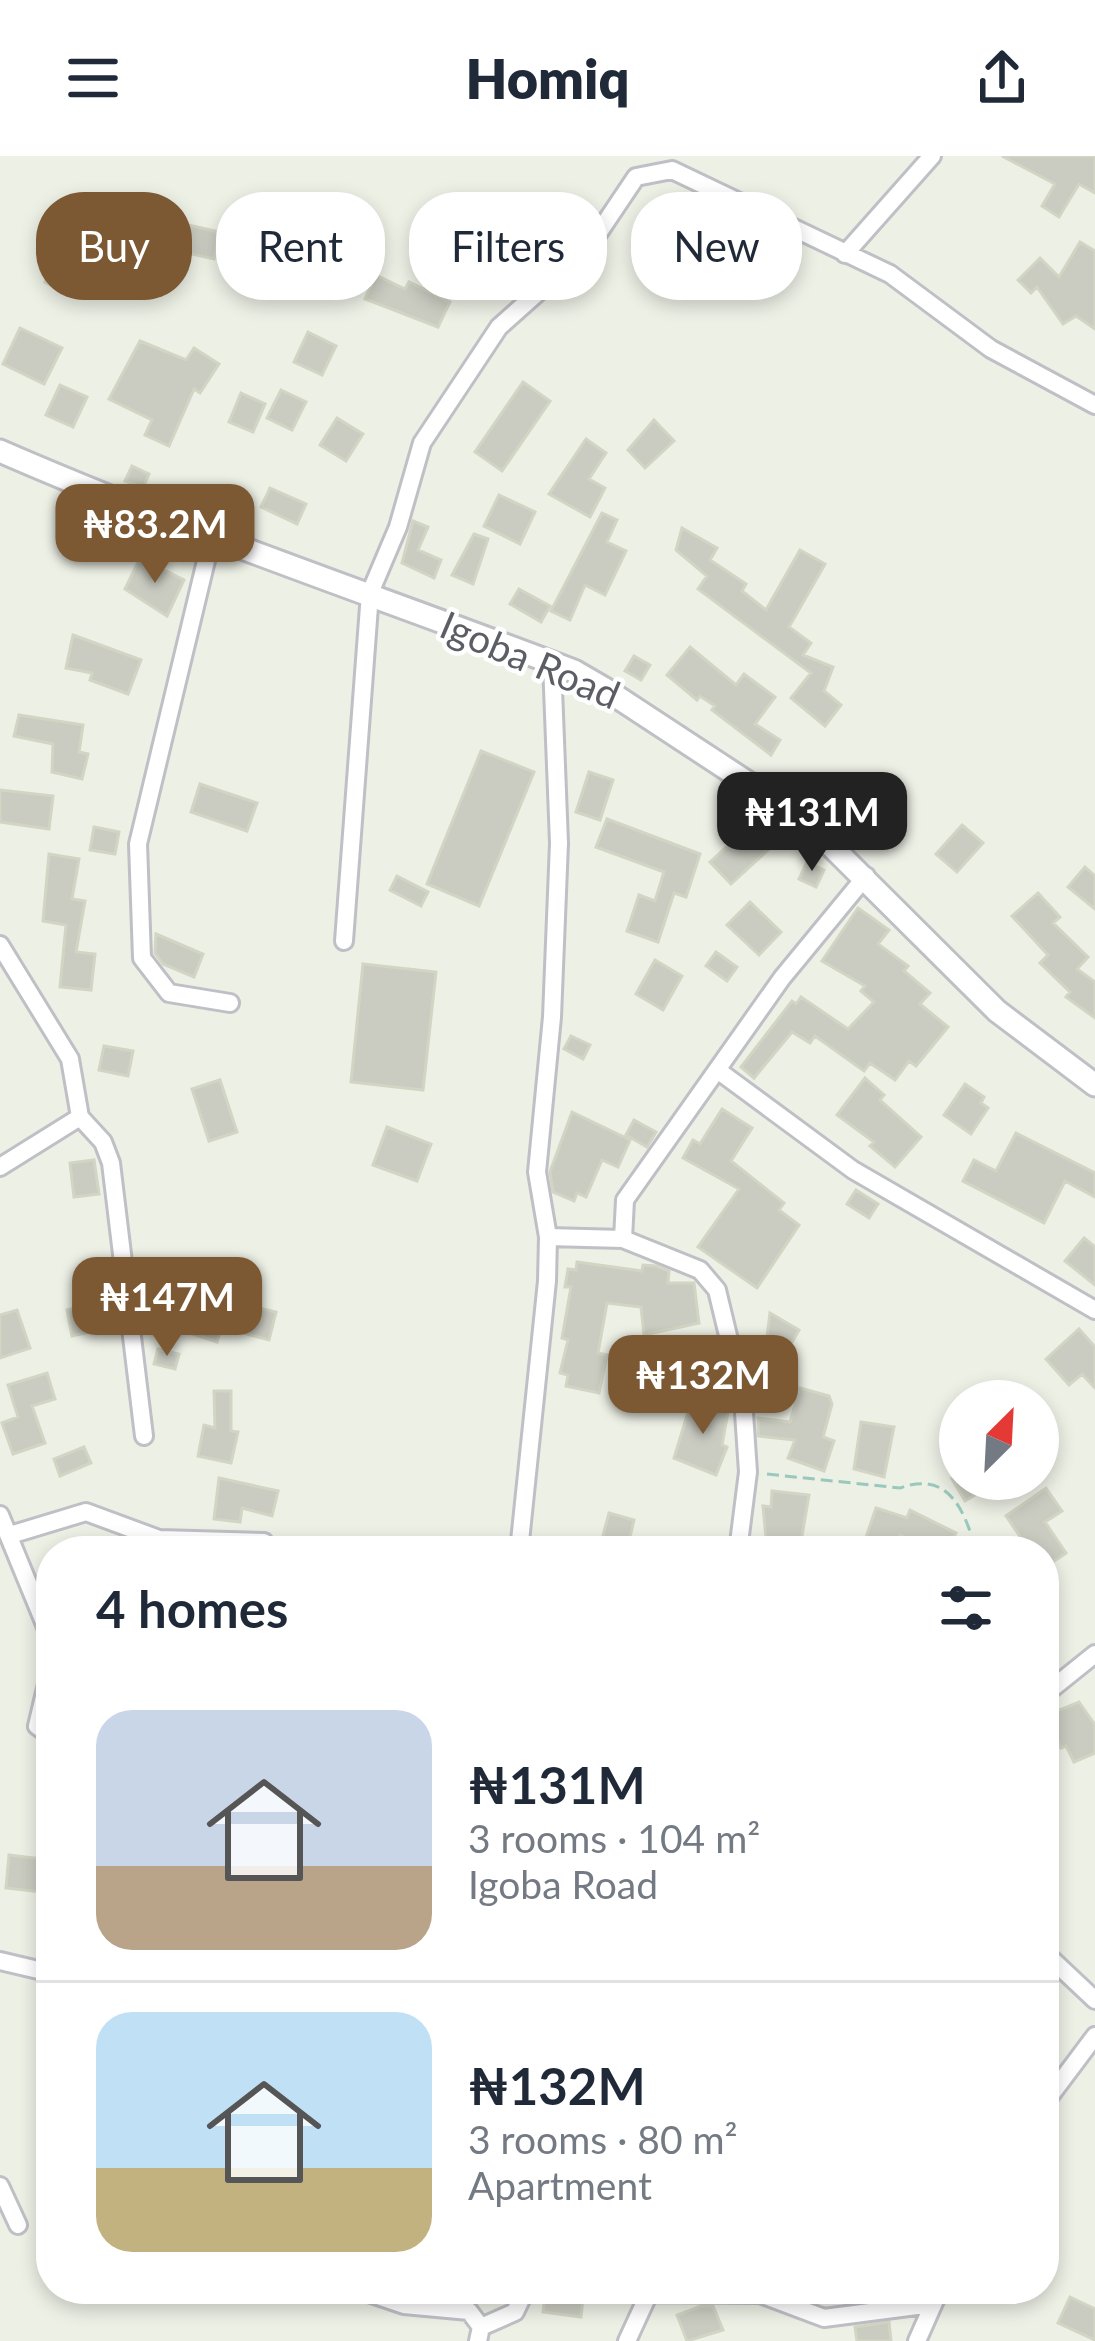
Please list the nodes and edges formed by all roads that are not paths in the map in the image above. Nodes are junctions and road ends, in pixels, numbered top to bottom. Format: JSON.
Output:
{"nodes":[{"id":1,"x":932,"y":156,"type":"edge"},
{"id":2,"x":845,"y":254,"type":"junction"},
{"id":3,"x":1095,"y":405,"type":"edge"},
{"id":4,"x":1,"y":453,"type":"edge"},
{"id":5,"x":211,"y":540,"type":"junction"},
{"id":6,"x":370,"y":593,"type":"junction"},
{"id":7,"x":552,"y":663,"type":"junction"},
{"id":8,"x":866,"y":876,"type":"junction"},
{"id":9,"x":344,"y":941,"type":"dead end"},
{"id":10,"x":0,"y":945,"type":"edge"},
{"id":11,"x":230,"y":1003,"type":"dead end"},
{"id":12,"x":720,"y":1072,"type":"junction"},
{"id":13,"x":1095,"y":1085,"type":"edge"},
{"id":14,"x":80,"y":1117,"type":"junction"},
{"id":15,"x":0,"y":1167,"type":"edge"},
{"id":16,"x":548,"y":1237,"type":"junction"},
{"id":17,"x":623,"y":1239,"type":"junction"},
{"id":18,"x":1095,"y":1310,"type":"edge"},
{"id":19,"x":144,"y":1436,"type":"dead end"},
{"id":20,"x":0,"y":1515,"type":"edge"},
{"id":21,"x":10,"y":1535,"type":"junction"},
{"id":22,"x":152,"y":1536,"type":"edge"},
{"id":23,"x":520,"y":1536,"type":"edge"},
{"id":24,"x":740,"y":1536,"type":"edge"},
{"id":25,"x":36,"y":1601,"type":"edge"},
{"id":26,"x":1095,"y":1654,"type":"edge"},
{"id":27,"x":1078,"y":1672,"type":"junction"},
{"id":28,"x":1059,"y":1685,"type":"edge"},
{"id":29,"x":1095,"y":1687,"type":"edge"},
{"id":30,"x":0,"y":1961,"type":"edge"},
{"id":31,"x":1059,"y":1966,"type":"edge"},
{"id":32,"x":36,"y":1969,"type":"edge"},
{"id":33,"x":1095,"y":2000,"type":"edge"},
{"id":34,"x":1095,"y":2036,"type":"edge"},
{"id":35,"x":1059,"y":2084,"type":"edge"},
{"id":36,"x":0,"y":2186,"type":"edge"},
{"id":37,"x":18,"y":2224,"type":"dead end"},
{"id":38,"x":401,"y":2304,"type":"edge"},
{"id":39,"x":519,"y":2304,"type":"edge"},
{"id":40,"x":644,"y":2304,"type":"edge"},
{"id":41,"x":787,"y":2304,"type":"edge"},
{"id":42,"x":895,"y":2304,"type":"edge"},
{"id":43,"x":933,"y":2304,"type":"edge"},
{"id":44,"x":480,"y":2334,"type":"edge"},
{"id":45,"x":627,"y":2341,"type":"edge"},
{"id":46,"x":917,"y":2341,"type":"edge"}],
"edges":[{"from":1,"to":2,"type":"street"},
{"from":2,"to":3,"type":"street"},
{"from":2,"to":6,"type":"street"},
{"from":4,"to":5,"type":"street","name":"Igoba Road"},
{"from":5,"to":6,"type":"street","name":"Igoba Road"},
{"from":5,"to":11,"type":"street"},
{"from":6,"to":7,"type":"street","name":"Igoba Road"},
{"from":6,"to":9,"type":"street"},
{"from":7,"to":8,"type":"street","name":"Igoba Road"},
{"from":7,"to":16,"type":"street"},
{"from":8,"to":12,"type":"street"},
{"from":8,"to":13,"type":"street","name":"Igoba Road"},
{"from":10,"to":14,"type":"street"},
{"from":12,"to":17,"type":"street"},
{"from":12,"to":18,"type":"street"},
{"from":14,"to":15,"type":"street"},
{"from":14,"to":19,"type":"street"},
{"from":16,"to":17,"type":"street"},
{"from":16,"to":23,"type":"street"},
{"from":17,"to":24,"type":"street"},
{"from":20,"to":21,"type":"street"},
{"from":21,"to":22,"type":"street"},
{"from":21,"to":25,"type":"street"},
{"from":26,"to":27,"type":"street"},
{"from":27,"to":28,"type":"street"},
{"from":27,"to":29,"type":"street"},
{"from":30,"to":32,"type":"street"},
{"from":31,"to":33,"type":"street"},
{"from":34,"to":35,"type":"street"},
{"from":36,"to":37,"type":"street"},
{"from":38,"to":44,"type":"street"},
{"from":39,"to":44,"type":"street"},
{"from":40,"to":45,"type":"street"},
{"from":41,"to":42,"type":"street"},
{"from":43,"to":46,"type":"street"}]}
